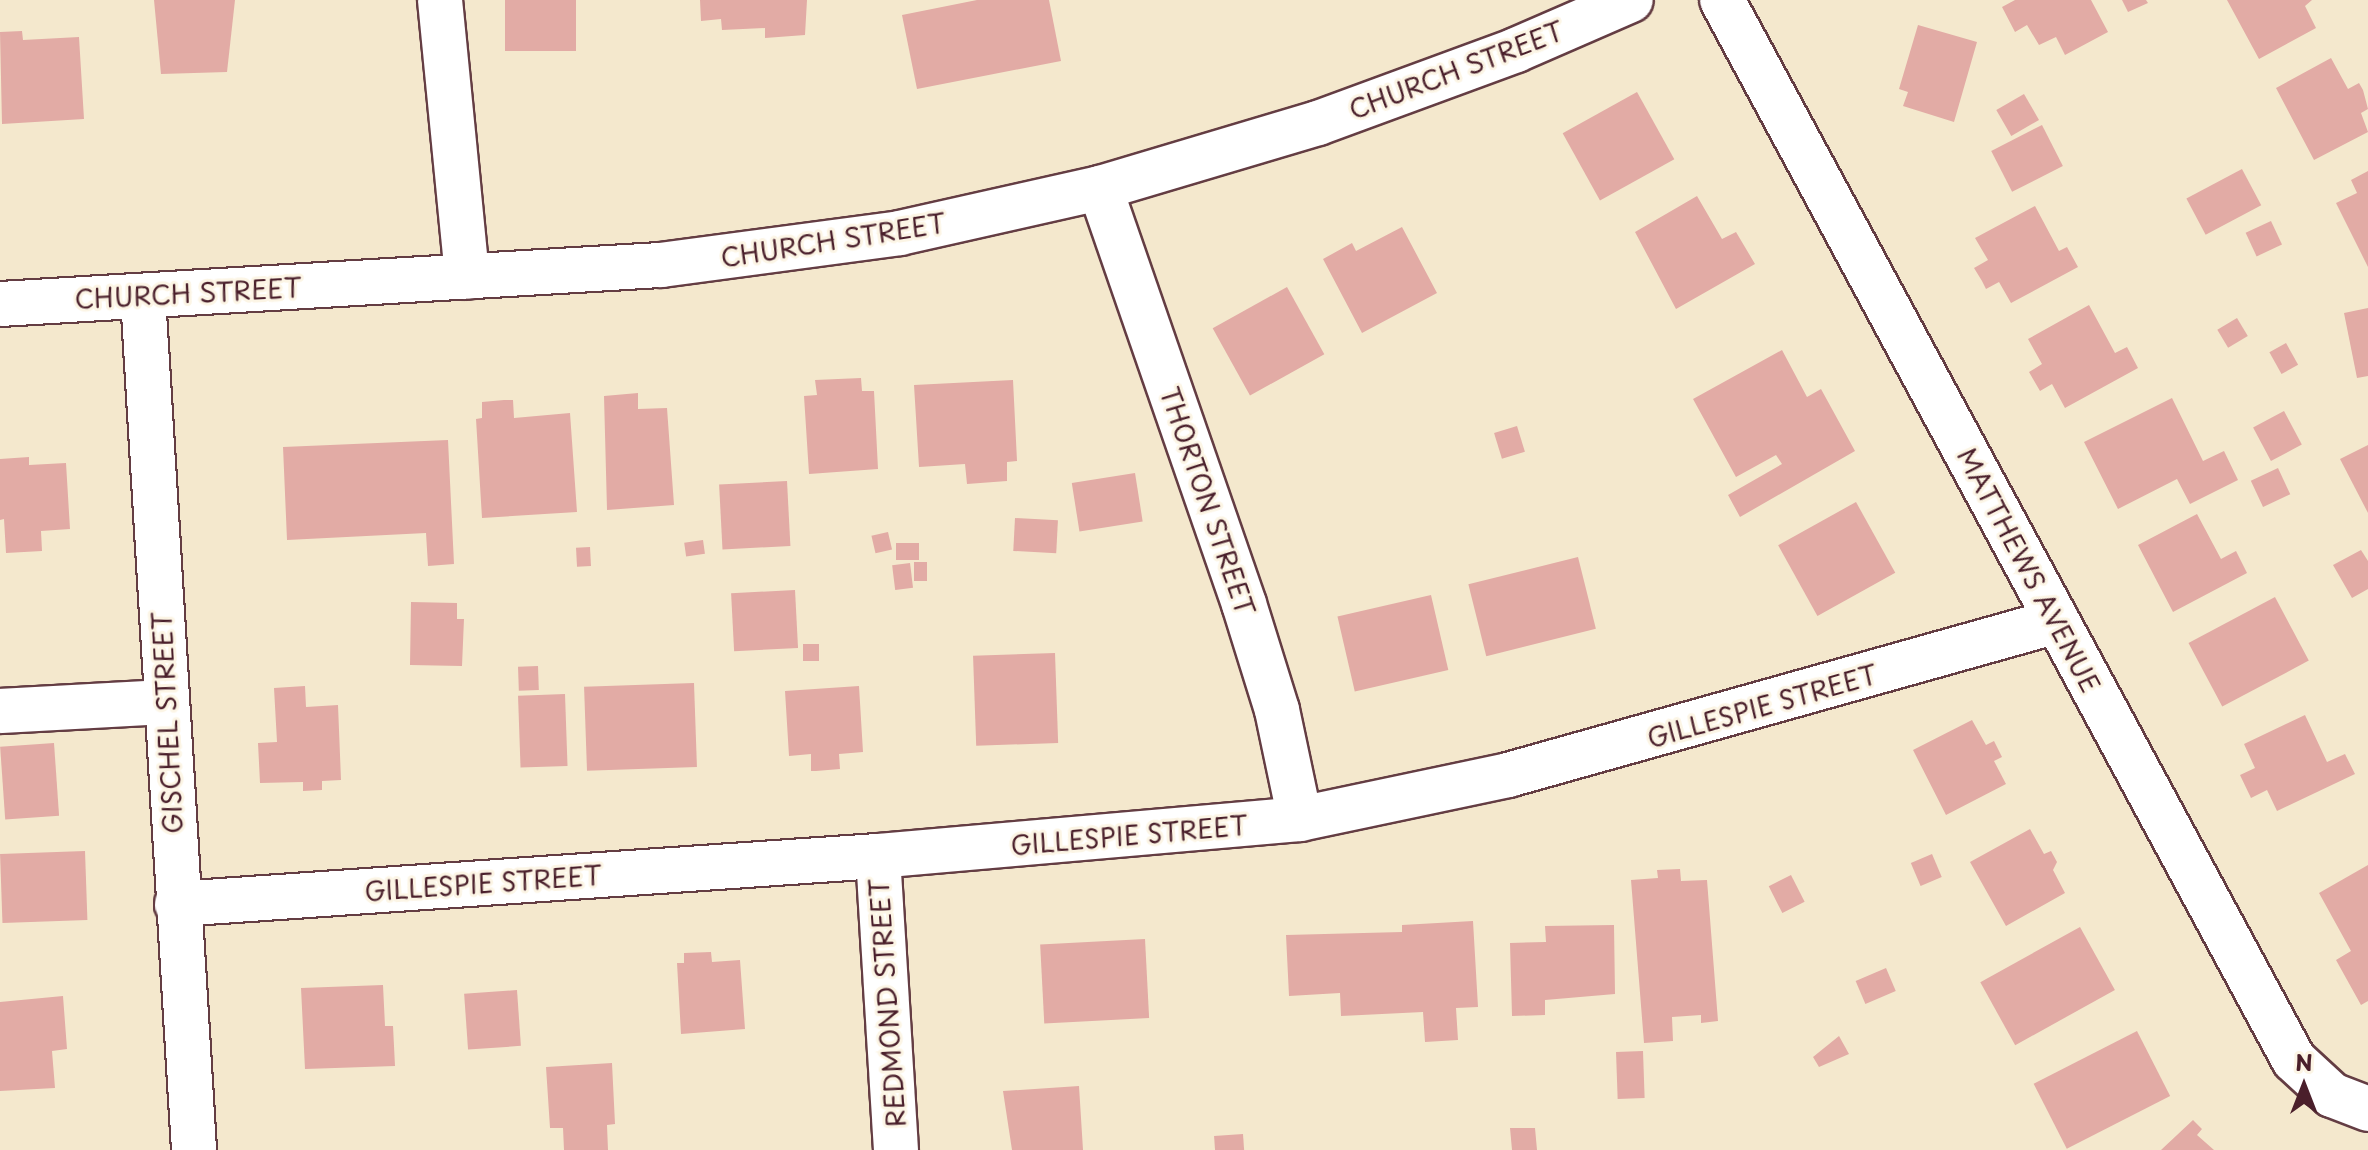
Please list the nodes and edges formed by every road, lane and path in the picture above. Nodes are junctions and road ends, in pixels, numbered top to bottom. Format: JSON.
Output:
{"nodes":[{"id":1,"x":440,"y":0,"type":"edge"},
{"id":2,"x":1631,"y":0,"type":"edge"},
{"id":3,"x":1722,"y":0,"type":"edge"},
{"id":4,"x":1100,"y":188,"type":"junction"},
{"id":5,"x":467,"y":277,"type":"junction"},
{"id":6,"x":143,"y":296,"type":"junction"},
{"id":7,"x":0,"y":304,"type":"edge"},
{"id":8,"x":2057,"y":621,"type":"junction"},
{"id":9,"x":166,"y":702,"type":"junction"},
{"id":10,"x":0,"y":711,"type":"edge"},
{"id":11,"x":1300,"y":819,"type":"junction"},
{"id":12,"x":878,"y":856,"type":"junction"},
{"id":13,"x":177,"y":904,"type":"junction"},
{"id":14,"x":2368,"y":1109,"type":"edge"},
{"id":15,"x":194,"y":1150,"type":"edge"},
{"id":16,"x":896,"y":1150,"type":"edge"}],
"edges":[{"from":1,"to":5,"type":"street"},
{"from":2,"to":4,"type":"street","name":"CHURCH STREET"},
{"from":3,"to":8,"type":"street","name":"MATTHEWS AVENUE"},
{"from":4,"to":5,"type":"street","name":"CHURCH STREET"},
{"from":4,"to":11,"type":"street","name":"THORTON STREET"},
{"from":5,"to":6,"type":"street","name":"CHURCH STREET"},
{"from":6,"to":7,"type":"street","name":"CHURCH STREET"},
{"from":6,"to":9,"type":"street","name":"GISCHEL STREET"},
{"from":8,"to":11,"type":"street","name":"GILLESPIE STREET"},
{"from":8,"to":14,"type":"street","name":"MATTHEWS AVENUE"},
{"from":9,"to":10,"type":"street"},
{"from":9,"to":13,"type":"street","name":"GISCHEL STREET"},
{"from":11,"to":12,"type":"street","name":"GILLESPIE STREET"},
{"from":12,"to":13,"type":"street","name":"GILLESPIE STREET"},
{"from":12,"to":16,"type":"street","name":"REDMOND STREET"},
{"from":13,"to":15,"type":"street","name":"GISCHEL STREET"}]}
